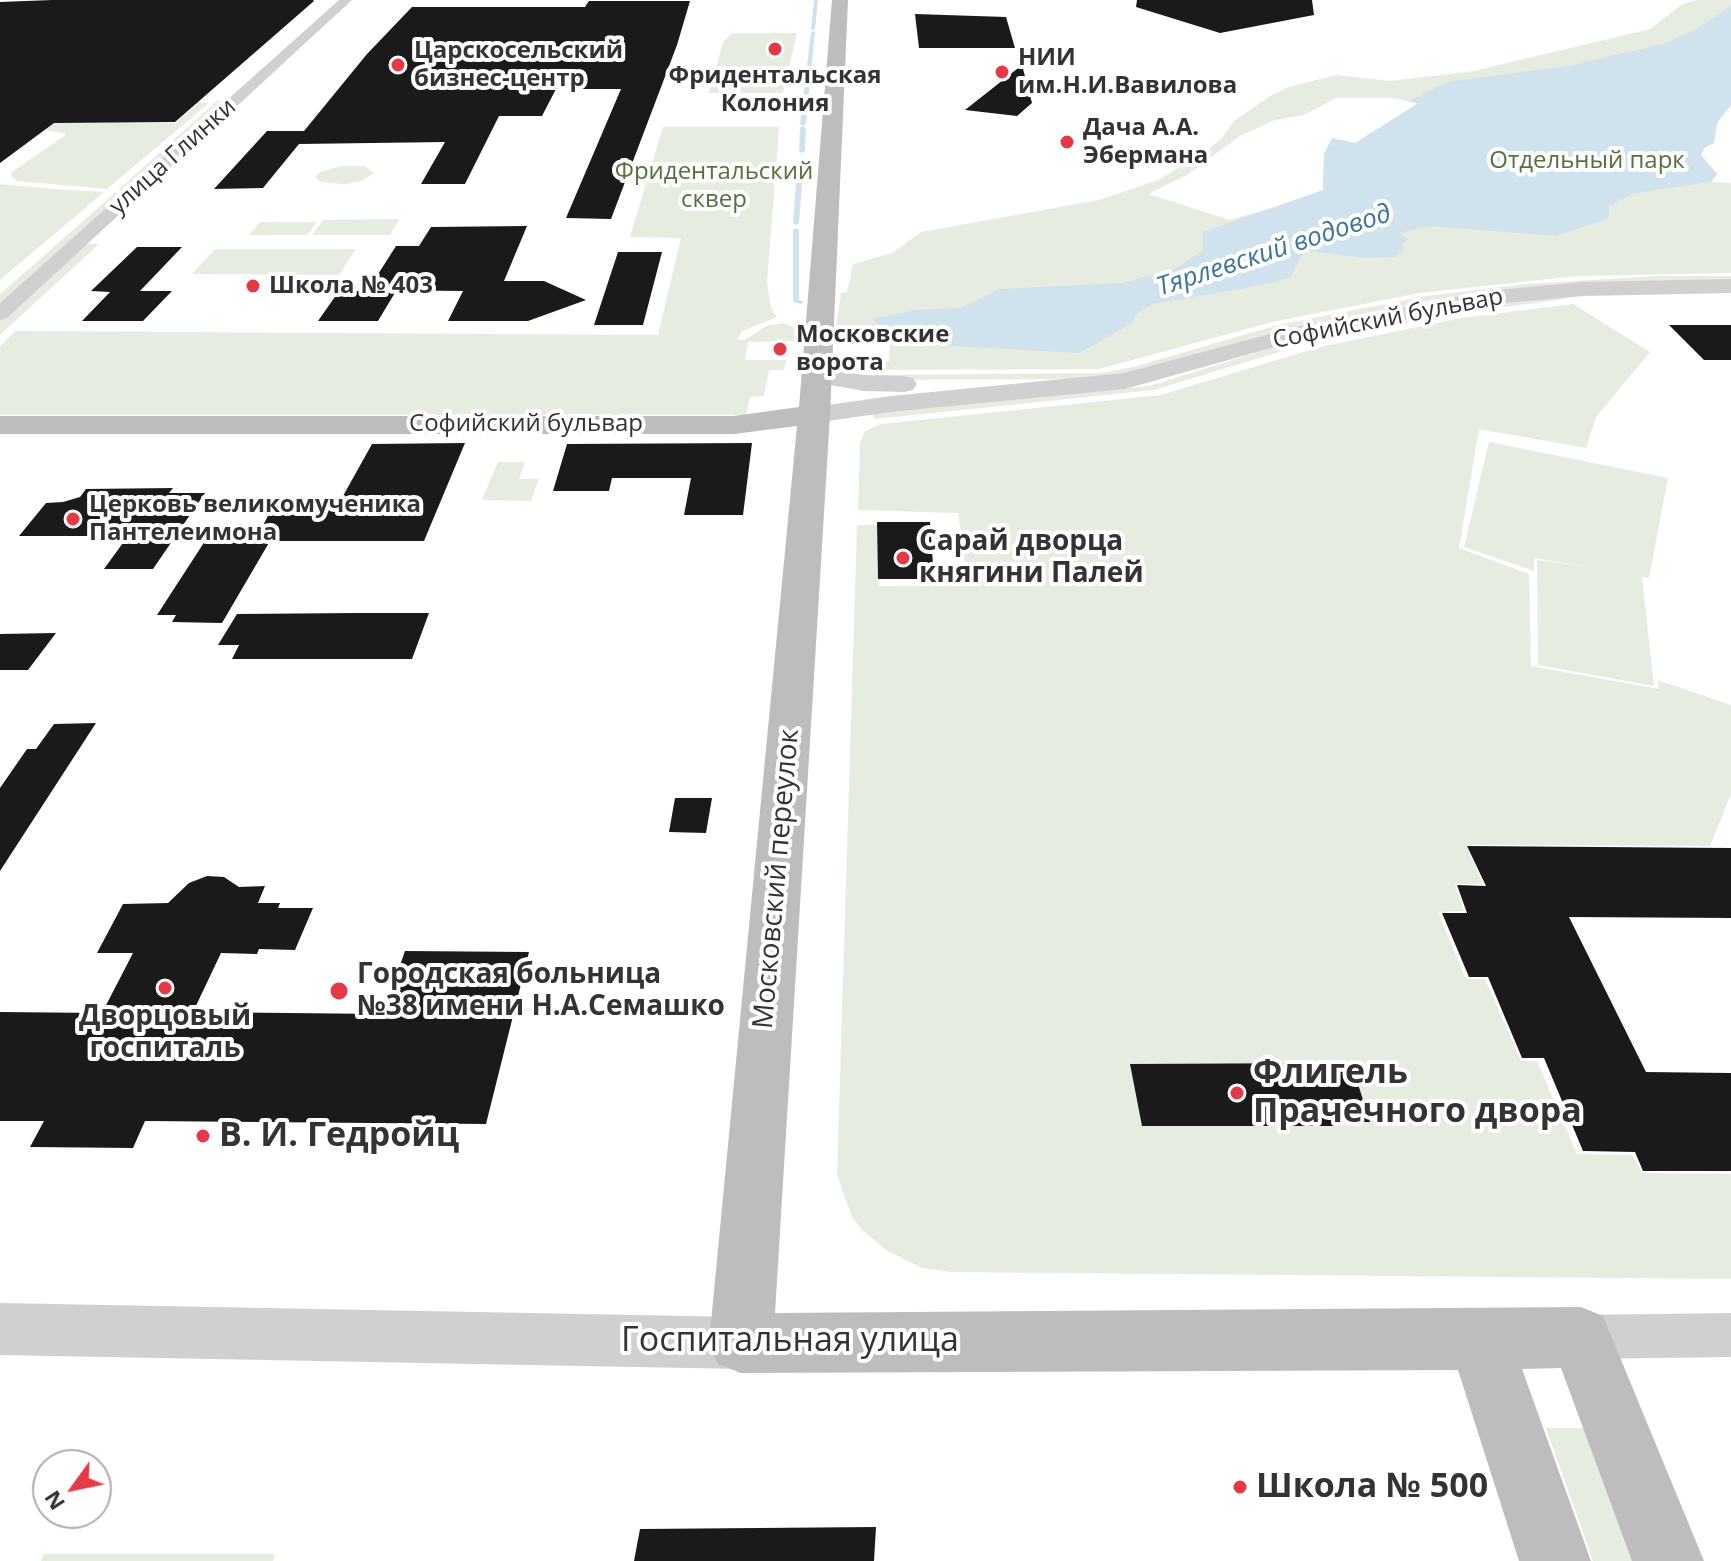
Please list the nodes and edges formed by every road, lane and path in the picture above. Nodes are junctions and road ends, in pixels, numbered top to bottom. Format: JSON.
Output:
{"nodes":[{"id":1,"x":346,"y":0,"type":"edge"},
{"id":2,"x":840,"y":0,"type":"edge"},
{"id":3,"x":1731,"y":286,"type":"edge"},
{"id":4,"x":0,"y":314,"type":"edge"},
{"id":5,"x":1050,"y":388,"type":"junction"},
{"id":6,"x":816,"y":396,"type":"junction"},
{"id":7,"x":0,"y":425,"type":"edge"},
{"id":8,"x":0,"y":1329,"type":"edge"},
{"id":9,"x":1731,"y":1335,"type":"edge"},
{"id":10,"x":1581,"y":1337,"type":"junction"},
{"id":11,"x":1480,"y":1340,"type":"junction"},
{"id":12,"x":741,"y":1343,"type":"junction"},
{"id":13,"x":1555,"y":1561,"type":"edge"},
{"id":14,"x":1668,"y":1561,"type":"edge"}],
"edges":[{"from":1,"to":4,"type":"street","name":"улица Глинки"},
{"from":2,"to":6,"type":"main road","name":"Московский переулок"},
{"from":3,"to":5,"type":"street","name":"Софийский бульвар"},
{"from":5,"to":6,"type":"street","name":"Софийский бульвар"},
{"from":5,"to":6,"type":"street","name":"Софийский бульвар"},
{"from":6,"to":7,"type":"main road","name":"Софийский бульвар"},
{"from":6,"to":12,"type":"main road","name":"Московский переулок"},
{"from":8,"to":12,"type":"street","name":"Госпитальная улица"},
{"from":9,"to":10,"type":"street"},
{"from":10,"to":11,"type":"main road","name":"Госпитальная улица"},
{"from":10,"to":14,"type":"main road"},
{"from":11,"to":12,"type":"main road","name":"Госпитальная улица"},
{"from":11,"to":13,"type":"main road"}]}
